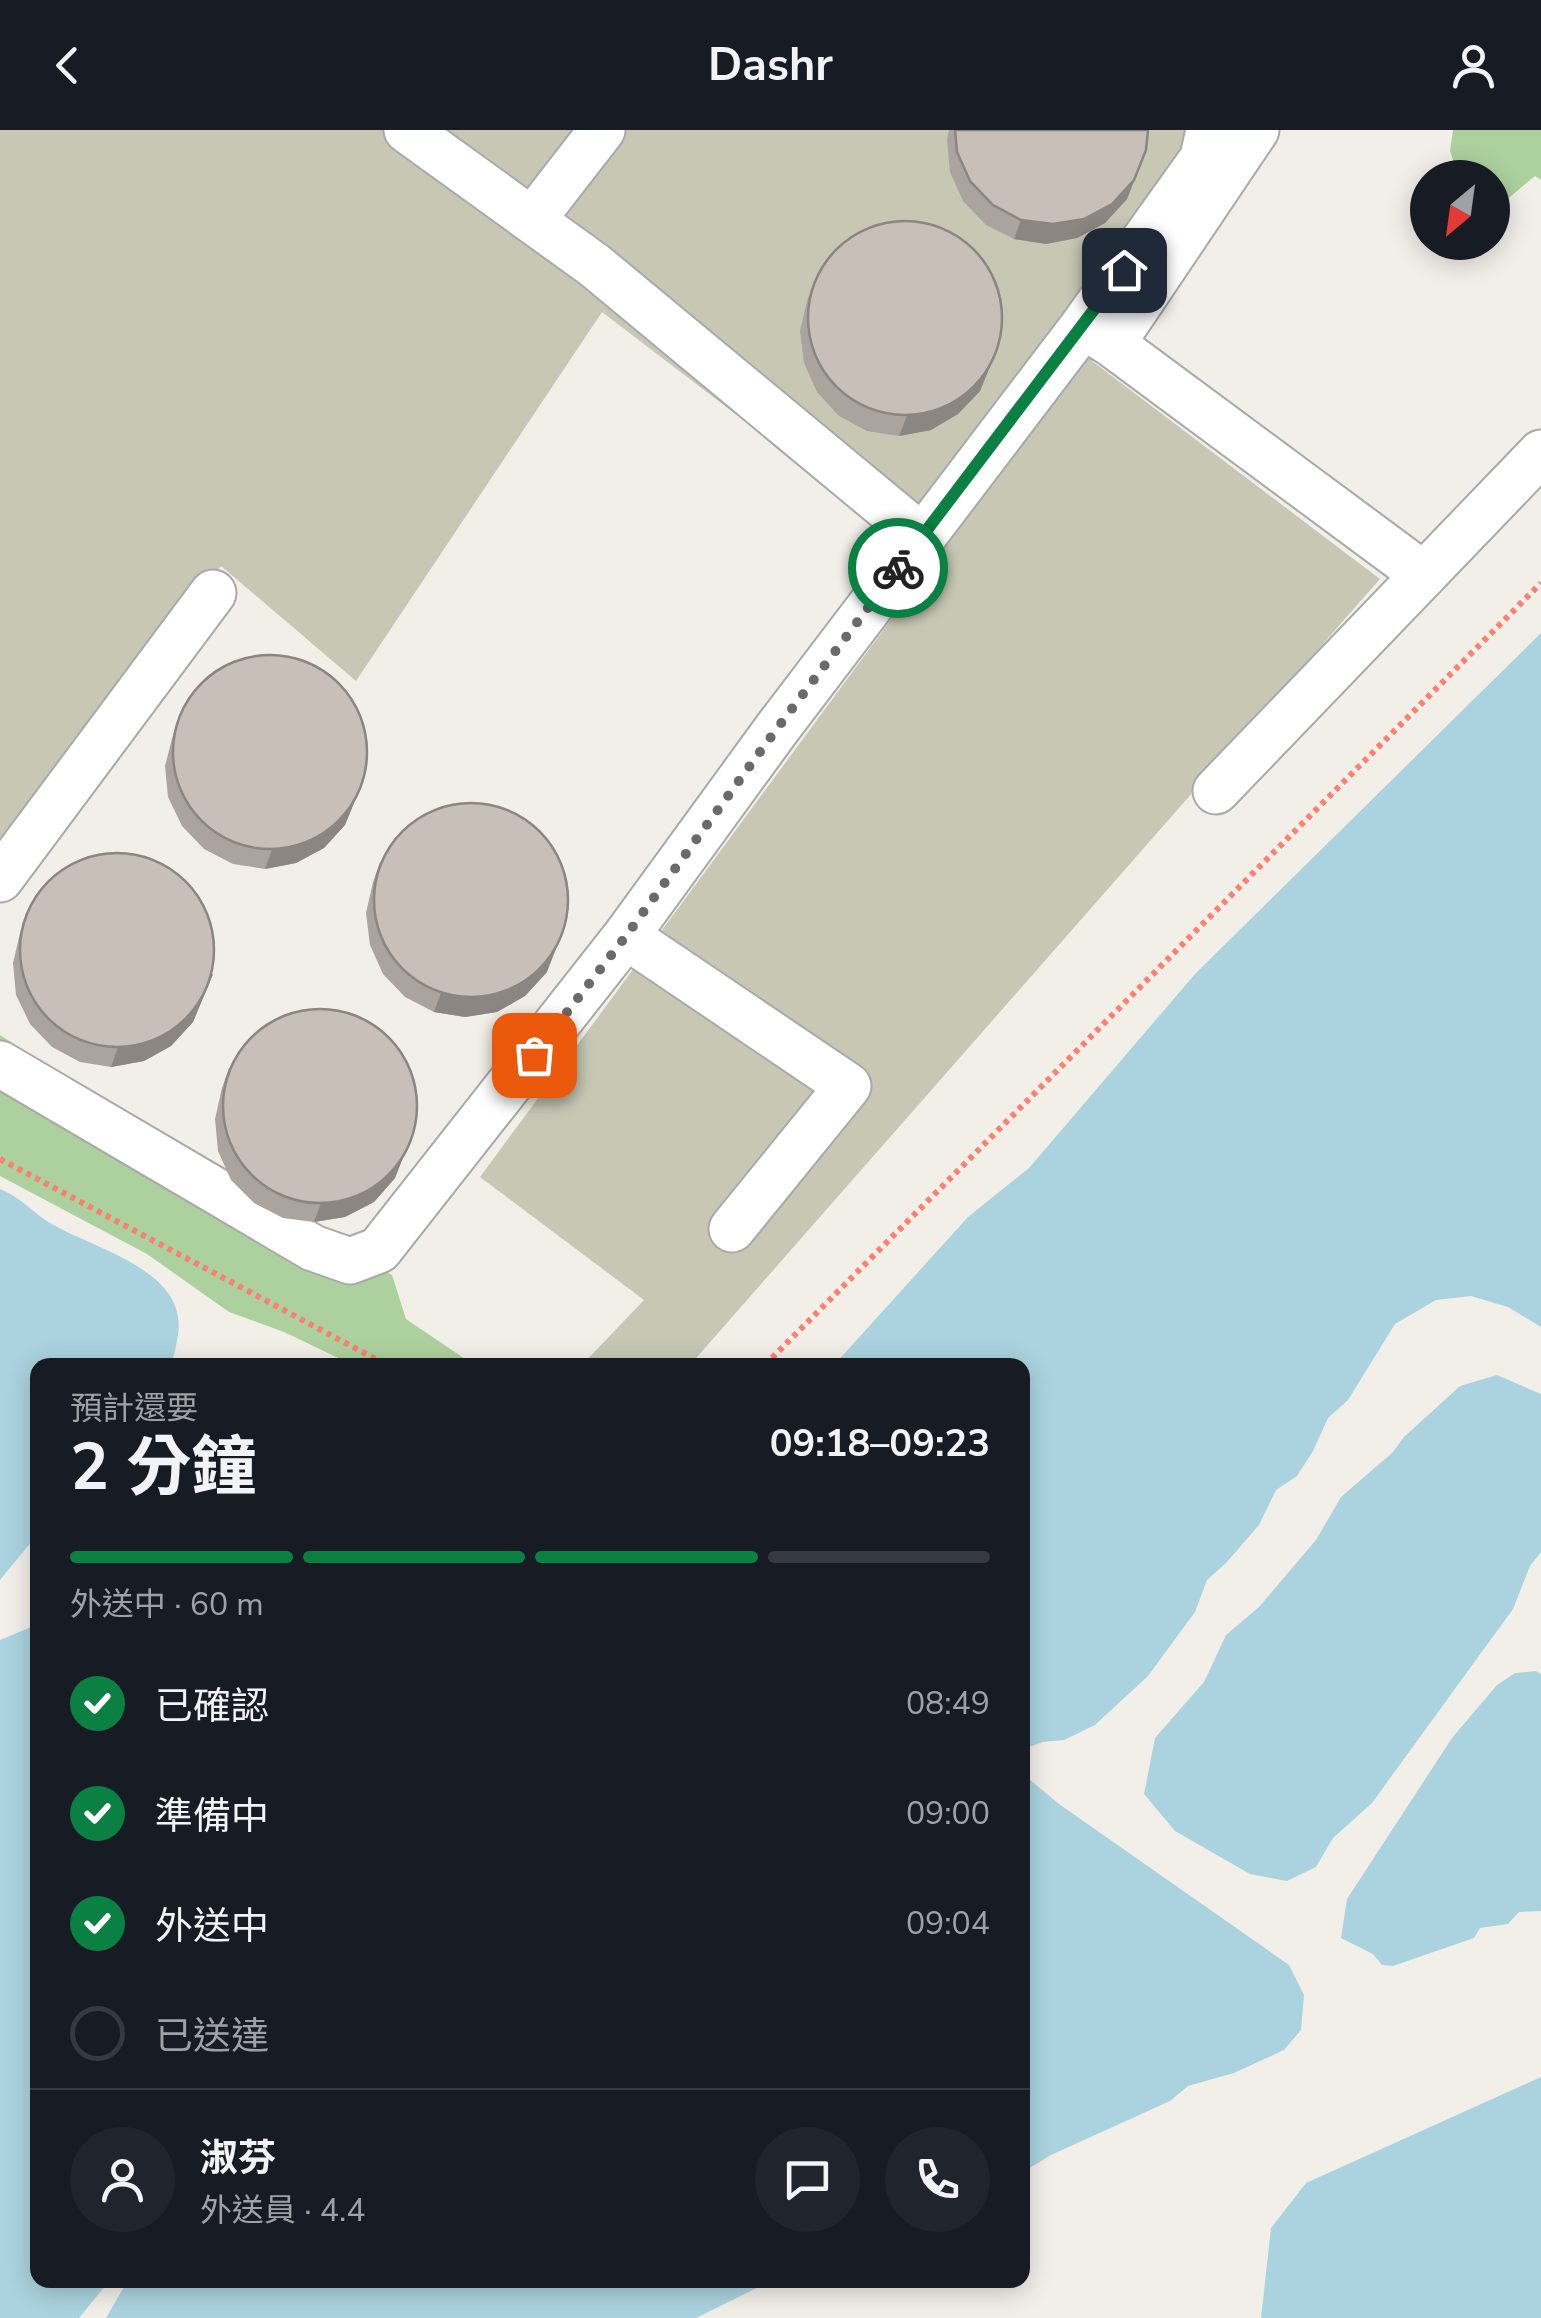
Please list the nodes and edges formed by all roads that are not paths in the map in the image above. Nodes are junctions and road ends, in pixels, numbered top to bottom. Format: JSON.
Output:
{"nodes":[{"id":1,"x":407,"y":130,"type":"edge"},
{"id":2,"x":602,"y":130,"type":"edge"},
{"id":3,"x":1209,"y":130,"type":"edge"},
{"id":4,"x":1256,"y":130,"type":"edge"},
{"id":5,"x":532,"y":219,"type":"junction"},
{"id":6,"x":1098,"y":335,"type":"junction"},
{"id":7,"x":1541,"y":453,"type":"edge"},
{"id":8,"x":922,"y":537,"type":"junction"},
{"id":9,"x":1424,"y":575,"type":"junction"},
{"id":10,"x":212,"y":593,"type":"dead end"},
{"id":11,"x":1216,"y":791,"type":"dead end"},
{"id":12,"x":0,"y":878,"type":"edge"},
{"id":13,"x":626,"y":936,"type":"junction"},
{"id":14,"x":0,"y":1064,"type":"edge"},
{"id":15,"x":732,"y":1229,"type":"dead end"}],
"edges":[{"from":1,"to":5,"type":"lane"},
{"from":2,"to":5,"type":"lane"},
{"from":3,"to":6,"type":"lane"},
{"from":4,"to":6,"type":"lane"},
{"from":5,"to":8,"type":"lane"},
{"from":6,"to":8,"type":"lane"},
{"from":6,"to":9,"type":"lane"},
{"from":7,"to":9,"type":"lane"},
{"from":8,"to":13,"type":"lane"},
{"from":9,"to":11,"type":"lane"},
{"from":10,"to":12,"type":"lane"},
{"from":13,"to":14,"type":"lane"},
{"from":13,"to":15,"type":"lane"}]}
